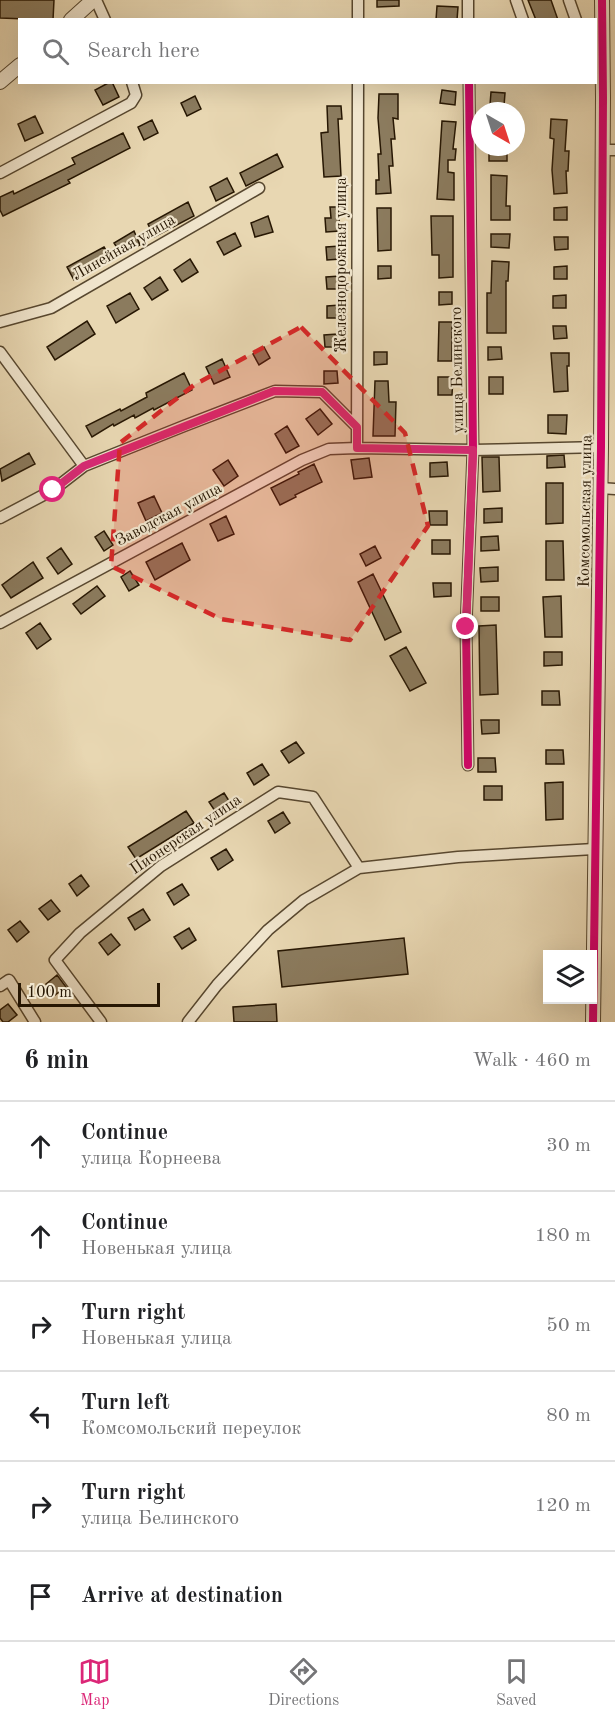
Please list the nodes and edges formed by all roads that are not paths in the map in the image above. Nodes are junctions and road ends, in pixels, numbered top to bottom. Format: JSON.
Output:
{"nodes":[{"id":1,"x":95,"y":0,"type":"edge"},
{"id":2,"x":358,"y":0,"type":"edge"},
{"id":3,"x":468,"y":0,"type":"edge"},
{"id":4,"x":516,"y":0,"type":"edge"},
{"id":5,"x":569,"y":0,"type":"edge"},
{"id":6,"x":602,"y":0,"type":"edge"},
{"id":7,"x":73,"y":18,"type":"edge"},
{"id":8,"x":104,"y":18,"type":"edge"},
{"id":9,"x":358,"y":18,"type":"edge"},
{"id":10,"x":468,"y":18,"type":"edge"},
{"id":11,"x":522,"y":18,"type":"edge"},
{"id":12,"x":575,"y":18,"type":"edge"},
{"id":13,"x":18,"y":67,"type":"edge"},
{"id":14,"x":597,"y":77,"type":"edge"},
{"id":15,"x":0,"y":82,"type":"edge"},
{"id":16,"x":133,"y":84,"type":"edge"},
{"id":17,"x":358,"y":84,"type":"edge"},
{"id":18,"x":469,"y":84,"type":"edge"},
{"id":19,"x":603,"y":97,"type":"junction"},
{"id":20,"x":609,"y":150,"type":"edge"},
{"id":21,"x":0,"y":173,"type":"edge"},
{"id":22,"x":259,"y":188,"type":"dead end"},
{"id":23,"x":0,"y":322,"type":"edge"},
{"id":24,"x":0,"y":352,"type":"edge"},
{"id":25,"x":357,"y":427,"type":"junction"},
{"id":26,"x":600,"y":447,"type":"junction"},
{"id":27,"x":357,"y":448,"type":"junction"},
{"id":28,"x":473,"y":450,"type":"junction"},
{"id":29,"x":84,"y":466,"type":"junction"},
{"id":30,"x":600,"y":488,"type":"junction"},
{"id":31,"x":615,"y":489,"type":"edge"},
{"id":32,"x":0,"y":518,"type":"edge"},
{"id":33,"x":0,"y":623,"type":"edge"},
{"id":34,"x":468,"y":765,"type":"dead end"},
{"id":35,"x":594,"y":849,"type":"junction"},
{"id":36,"x":359,"y":868,"type":"junction"},
{"id":37,"x":0,"y":986,"type":"edge"},
{"id":38,"x":34,"y":1022,"type":"edge"},
{"id":39,"x":101,"y":1022,"type":"edge"},
{"id":40,"x":188,"y":1022,"type":"edge"},
{"id":41,"x":594,"y":1022,"type":"edge"}],
"edges":[{"from":1,"to":7,"type":"street"},
{"from":1,"to":8,"type":"street"},
{"from":2,"to":9,"type":"street"},
{"from":3,"to":10,"type":"street"},
{"from":4,"to":11,"type":"street"},
{"from":5,"to":12,"type":"street"},
{"from":6,"to":19,"type":"street","name":"Комсомольская улица"},
{"from":13,"to":15,"type":"street"},
{"from":14,"to":19,"type":"street"},
{"from":16,"to":21,"type":"street"},
{"from":17,"to":25,"type":"street","name":"Железнодорожная улица"},
{"from":18,"to":28,"type":"street","name":"улица Белинского"},
{"from":19,"to":20,"type":"street","name":"Комсомольская улица"},
{"from":20,"to":26,"type":"street","name":"Комсомольская улица"},
{"from":22,"to":23,"type":"street","name":"Линейная улица"},
{"from":24,"to":29,"type":"street"},
{"from":25,"to":27,"type":"street","name":"Железнодорожная улица"},
{"from":25,"to":29,"type":"street"},
{"from":26,"to":28,"type":"street","name":"Заводская улица"},
{"from":26,"to":30,"type":"street","name":"Комсомольская улица"},
{"from":27,"to":28,"type":"street","name":"Заводская улица"},
{"from":27,"to":33,"type":"street","name":"Заводская улица"},
{"from":28,"to":34,"type":"street","name":"улица Белинского"},
{"from":29,"to":32,"type":"street"},
{"from":30,"to":31,"type":"street"},
{"from":30,"to":35,"type":"street","name":"Комсомольская улица"},
{"from":35,"to":36,"type":"street"},
{"from":35,"to":41,"type":"street","name":"Комсомольская улица"},
{"from":36,"to":39,"type":"street","name":"Пионерская улица"},
{"from":36,"to":40,"type":"street"},
{"from":37,"to":38,"type":"street"}]}
